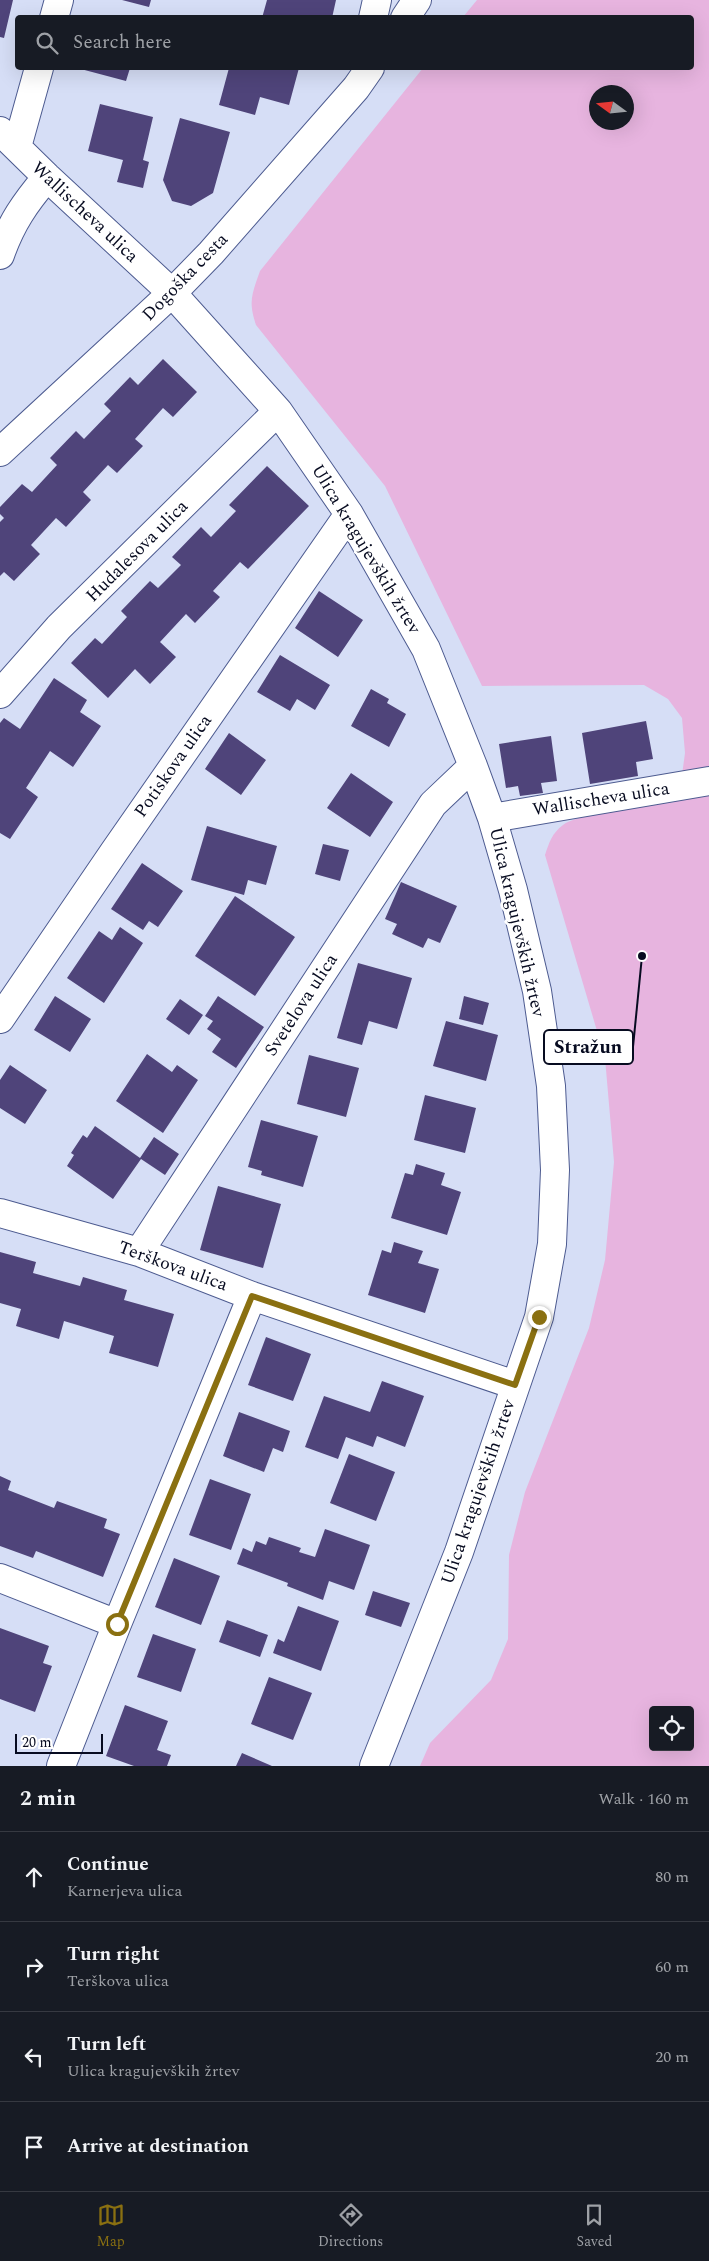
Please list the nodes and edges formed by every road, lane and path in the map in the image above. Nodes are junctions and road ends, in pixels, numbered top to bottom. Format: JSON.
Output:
{"nodes":[{"id":1,"x":59,"y":0,"type":"edge"},
{"id":2,"x":378,"y":0,"type":"edge"},
{"id":3,"x":417,"y":0,"type":"edge"},
{"id":4,"x":55,"y":15,"type":"edge"},
{"id":5,"x":374,"y":15,"type":"edge"},
{"id":6,"x":407,"y":15,"type":"edge"},
{"id":7,"x":38,"y":70,"type":"edge"},
{"id":8,"x":363,"y":74,"type":"edge"},
{"id":9,"x":8,"y":139,"type":"edge"},
{"id":10,"x":47,"y":177,"type":"junction"},
{"id":11,"x":0,"y":255,"type":"edge"},
{"id":12,"x":172,"y":293,"type":"junction"},
{"id":13,"x":278,"y":411,"type":"junction"},
{"id":14,"x":0,"y":452,"type":"edge"},
{"id":15,"x":349,"y":514,"type":"junction"},
{"id":16,"x":0,"y":694,"type":"edge"},
{"id":17,"x":473,"y":766,"type":"junction"},
{"id":18,"x":709,"y":781,"type":"edge"},
{"id":19,"x":492,"y":818,"type":"junction"},
{"id":20,"x":0,"y":1019,"type":"edge"},
{"id":21,"x":0,"y":1213,"type":"edge"},
{"id":22,"x":139,"y":1252,"type":"junction"},
{"id":23,"x":252,"y":1296,"type":"junction"},
{"id":24,"x":515,"y":1385,"type":"junction"},
{"id":25,"x":0,"y":1578,"type":"edge"},
{"id":26,"x":117,"y":1624,"type":"junction"},
{"id":27,"x":62,"y":1766,"type":"edge"},
{"id":28,"x":374,"y":1766,"type":"edge"}],
"edges":[{"from":1,"to":4,"type":"street"},
{"from":2,"to":5,"type":"street"},
{"from":3,"to":6,"type":"street"},
{"from":7,"to":9,"type":"street"},
{"from":8,"to":12,"type":"street","name":"Dogoška cesta"},
{"from":9,"to":10,"type":"street","name":"Wallischeva ulica"},
{"from":10,"to":11,"type":"street"},
{"from":10,"to":12,"type":"street","name":"Wallischeva ulica"},
{"from":12,"to":13,"type":"street","name":"Ulica kragujevških žrtev"},
{"from":12,"to":14,"type":"street","name":"Dogoška cesta"},
{"from":13,"to":15,"type":"street","name":"Ulica kragujevških žrtev"},
{"from":13,"to":16,"type":"street","name":"Hudalesova ulica"},
{"from":15,"to":17,"type":"street","name":"Ulica kragujevških žrtev"},
{"from":15,"to":20,"type":"street","name":"Potiskova ulica"},
{"from":17,"to":19,"type":"street","name":"Ulica kragujevških žrtev"},
{"from":17,"to":22,"type":"street","name":"Svetelova ulica"},
{"from":18,"to":19,"type":"street","name":"Wallischeva ulica"},
{"from":19,"to":24,"type":"street","name":"Ulica kragujevških žrtev"},
{"from":21,"to":22,"type":"street","name":"Terškova ulica"},
{"from":22,"to":23,"type":"street","name":"Terškova ulica"},
{"from":23,"to":24,"type":"street","name":"Terškova ulica"},
{"from":23,"to":26,"type":"street"},
{"from":24,"to":28,"type":"street","name":"Ulica kragujevških žrtev"},
{"from":25,"to":26,"type":"street"},
{"from":26,"to":27,"type":"street"}]}
